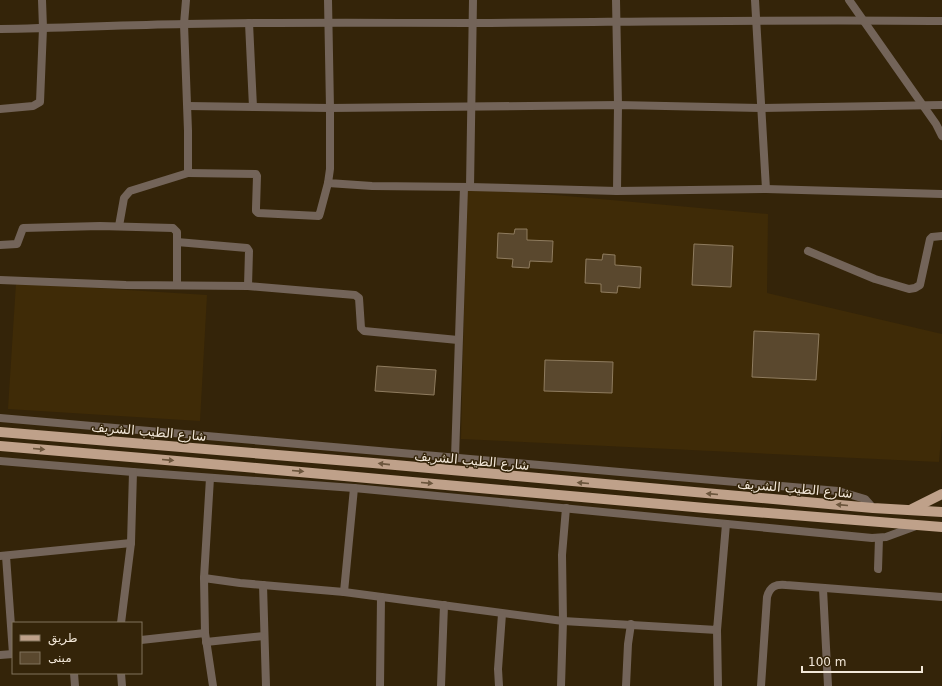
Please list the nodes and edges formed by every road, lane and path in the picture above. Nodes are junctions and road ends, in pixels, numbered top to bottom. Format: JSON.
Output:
{"nodes":[{"id":1,"x":42,"y":0,"type":"edge"},
{"id":2,"x":186,"y":0,"type":"edge"},
{"id":3,"x":328,"y":0,"type":"edge"},
{"id":4,"x":473,"y":0,"type":"edge"},
{"id":5,"x":616,"y":0,"type":"edge"},
{"id":6,"x":755,"y":0,"type":"edge"},
{"id":7,"x":849,"y":0,"type":"edge"},
{"id":8,"x":616,"y":20,"type":"junction"},
{"id":9,"x":863,"y":20,"type":"junction"},
{"id":10,"x":756,"y":21,"type":"junction"},
{"id":11,"x":942,"y":21,"type":"edge"},
{"id":12,"x":329,"y":22,"type":"junction"},
{"id":13,"x":249,"y":23,"type":"junction"},
{"id":14,"x":473,"y":23,"type":"junction"},
{"id":15,"x":184,"y":24,"type":"junction"},
{"id":16,"x":43,"y":28,"type":"junction"},
{"id":17,"x":0,"y":29,"type":"edge"},
{"id":18,"x":618,"y":105,"type":"junction"},
{"id":19,"x":942,"y":105,"type":"edge"},
{"id":20,"x":188,"y":106,"type":"junction"},
{"id":21,"x":471,"y":106,"type":"junction"},
{"id":22,"x":923,"y":106,"type":"junction"},
{"id":23,"x":253,"y":107,"type":"junction"},
{"id":24,"x":0,"y":108,"type":"edge"},
{"id":25,"x":330,"y":108,"type":"junction"},
{"id":26,"x":760,"y":108,"type":"junction"},
{"id":27,"x":942,"y":136,"type":"edge"},
{"id":28,"x":188,"y":173,"type":"junction"},
{"id":29,"x":328,"y":183,"type":"junction"},
{"id":30,"x":467,"y":187,"type":"junction"},
{"id":31,"x":766,"y":189,"type":"junction"},
{"id":32,"x":617,"y":191,"type":"junction"},
{"id":33,"x":942,"y":194,"type":"edge"},
{"id":34,"x":119,"y":226,"type":"junction"},
{"id":35,"x":942,"y":236,"type":"edge"},
{"id":36,"x":177,"y":242,"type":"junction"},
{"id":37,"x":0,"y":244,"type":"edge"},
{"id":38,"x":0,"y":251,"type":"edge"},
{"id":39,"x":808,"y":251,"type":"dead end"},
{"id":40,"x":0,"y":280,"type":"edge"},
{"id":41,"x":177,"y":284,"type":"junction"},
{"id":42,"x":248,"y":286,"type":"junction"},
{"id":43,"x":458,"y":340,"type":"junction"},
{"id":44,"x":0,"y":418,"type":"edge"},
{"id":45,"x":0,"y":432,"type":"edge"},
{"id":46,"x":0,"y":446,"type":"edge"},
{"id":47,"x":455,"y":458,"type":"junction"},
{"id":48,"x":0,"y":461,"type":"edge"},
{"id":49,"x":133,"y":472,"type":"junction"},
{"id":50,"x":210,"y":478,"type":"junction"},
{"id":51,"x":354,"y":488,"type":"junction"},
{"id":52,"x":942,"y":494,"type":"edge"},
{"id":53,"x":566,"y":508,"type":"junction"},
{"id":54,"x":873,"y":508,"type":"junction"},
{"id":55,"x":908,"y":511,"type":"junction"},
{"id":56,"x":942,"y":512,"type":"edge"},
{"id":57,"x":726,"y":524,"type":"junction"},
{"id":58,"x":917,"y":525,"type":"junction"},
{"id":59,"x":942,"y":527,"type":"edge"},
{"id":60,"x":879,"y":538,"type":"junction"},
{"id":61,"x":131,"y":543,"type":"junction"},
{"id":62,"x":3,"y":556,"type":"edge"},
{"id":63,"x":878,"y":569,"type":"dead end"},
{"id":64,"x":204,"y":578,"type":"junction"},
{"id":65,"x":263,"y":585,"type":"junction"},
{"id":66,"x":823,"y":589,"type":"junction"},
{"id":67,"x":344,"y":592,"type":"junction"},
{"id":68,"x":381,"y":597,"type":"junction"},
{"id":69,"x":942,"y":597,"type":"edge"},
{"id":70,"x":444,"y":605,"type":"junction"},
{"id":71,"x":502,"y":614,"type":"junction"},
{"id":72,"x":563,"y":621,"type":"junction"},
{"id":73,"x":121,"y":622,"type":"edge"},
{"id":74,"x":631,"y":624,"type":"junction"},
{"id":75,"x":717,"y":630,"type":"junction"},
{"id":76,"x":205,"y":633,"type":"junction"},
{"id":77,"x":264,"y":636,"type":"junction"},
{"id":78,"x":142,"y":640,"type":"edge"},
{"id":79,"x":206,"y":642,"type":"junction"},
{"id":80,"x":12,"y":644,"type":"edge"},
{"id":81,"x":12,"y":654,"type":"edge"},
{"id":82,"x":0,"y":655,"type":"edge"},
{"id":83,"x":74,"y":674,"type":"edge"},
{"id":84,"x":121,"y":674,"type":"edge"},
{"id":85,"x":75,"y":686,"type":"edge"},
{"id":86,"x":122,"y":686,"type":"edge"},
{"id":87,"x":213,"y":686,"type":"edge"},
{"id":88,"x":266,"y":686,"type":"edge"},
{"id":89,"x":380,"y":686,"type":"edge"},
{"id":90,"x":440,"y":686,"type":"edge"},
{"id":91,"x":499,"y":686,"type":"edge"},
{"id":92,"x":561,"y":686,"type":"edge"},
{"id":93,"x":626,"y":686,"type":"edge"},
{"id":94,"x":718,"y":686,"type":"edge"},
{"id":95,"x":761,"y":686,"type":"edge"},
{"id":96,"x":828,"y":686,"type":"edge"}],
"edges":[{"from":1,"to":16,"type":"street"},
{"from":2,"to":15,"type":"street"},
{"from":3,"to":12,"type":"street"},
{"from":4,"to":14,"type":"street"},
{"from":5,"to":8,"type":"street"},
{"from":6,"to":10,"type":"street"},
{"from":7,"to":9,"type":"street"},
{"from":8,"to":10,"type":"street"},
{"from":8,"to":14,"type":"street"},
{"from":8,"to":18,"type":"street"},
{"from":9,"to":10,"type":"street"},
{"from":9,"to":11,"type":"street"},
{"from":9,"to":22,"type":"street"},
{"from":10,"to":26,"type":"street"},
{"from":12,"to":13,"type":"street"},
{"from":12,"to":14,"type":"street"},
{"from":12,"to":25,"type":"street"},
{"from":13,"to":15,"type":"street"},
{"from":13,"to":23,"type":"street"},
{"from":14,"to":21,"type":"street"},
{"from":15,"to":16,"type":"street"},
{"from":15,"to":20,"type":"street"},
{"from":16,"to":17,"type":"street"},
{"from":16,"to":24,"type":"street"},
{"from":18,"to":21,"type":"street"},
{"from":18,"to":26,"type":"street"},
{"from":18,"to":32,"type":"street"},
{"from":19,"to":22,"type":"street"},
{"from":20,"to":23,"type":"street"},
{"from":20,"to":28,"type":"street"},
{"from":21,"to":25,"type":"street"},
{"from":21,"to":30,"type":"street"},
{"from":22,"to":26,"type":"street"},
{"from":22,"to":27,"type":"street"},
{"from":23,"to":25,"type":"street"},
{"from":25,"to":29,"type":"street"},
{"from":26,"to":31,"type":"street"},
{"from":28,"to":29,"type":"street"},
{"from":28,"to":34,"type":"street"},
{"from":29,"to":30,"type":"street"},
{"from":30,"to":32,"type":"street"},
{"from":30,"to":43,"type":"street"},
{"from":31,"to":32,"type":"street"},
{"from":31,"to":33,"type":"street"},
{"from":34,"to":36,"type":"street"},
{"from":34,"to":37,"type":"street"},
{"from":35,"to":39,"type":"street"},
{"from":36,"to":41,"type":"street"},
{"from":36,"to":42,"type":"street"},
{"from":37,"to":38,"type":"street"},
{"from":40,"to":41,"type":"street"},
{"from":41,"to":42,"type":"street"},
{"from":42,"to":43,"type":"street"},
{"from":43,"to":47,"type":"street"},
{"from":44,"to":47,"type":"street"},
{"from":54,"to":45,"type":"main road","name":"شارع الطيب الشريف","one_way":true},
{"from":46,"to":58,"type":"main road","name":"شارع الطيب الشريف","one_way":true},
{"from":47,"to":54,"type":"street"},
{"from":48,"to":49,"type":"street"},
{"from":49,"to":50,"type":"street"},
{"from":49,"to":61,"type":"street"},
{"from":50,"to":51,"type":"street"},
{"from":50,"to":64,"type":"street"},
{"from":51,"to":53,"type":"street"},
{"from":51,"to":67,"type":"street"},
{"from":52,"to":55,"type":"main road"},
{"from":53,"to":57,"type":"street"},
{"from":53,"to":72,"type":"street"},
{"from":54,"to":55,"type":"main road","name":"شارع الطيب الشريف"},
{"from":55,"to":56,"type":"main road","name":"شارع الطيب الشريف"},
{"from":57,"to":60,"type":"street"},
{"from":57,"to":75,"type":"street"},
{"from":58,"to":59,"type":"main road","name":"شارع الطيب الشريف"},
{"from":58,"to":60,"type":"street"},
{"from":60,"to":63,"type":"street"},
{"from":61,"to":62,"type":"street"},
{"from":61,"to":73,"type":"street"},
{"from":62,"to":80,"type":"street"},
{"from":64,"to":65,"type":"street"},
{"from":64,"to":76,"type":"street"},
{"from":65,"to":67,"type":"street"},
{"from":65,"to":77,"type":"street"},
{"from":66,"to":69,"type":"street"},
{"from":66,"to":95,"type":"street"},
{"from":66,"to":96,"type":"street"},
{"from":67,"to":68,"type":"street"},
{"from":68,"to":70,"type":"street"},
{"from":68,"to":89,"type":"street"},
{"from":70,"to":71,"type":"street"},
{"from":70,"to":90,"type":"street"},
{"from":71,"to":72,"type":"street"},
{"from":71,"to":91,"type":"street"},
{"from":72,"to":74,"type":"street"},
{"from":72,"to":92,"type":"street"},
{"from":74,"to":75,"type":"street"},
{"from":74,"to":93,"type":"street"},
{"from":75,"to":94,"type":"street"},
{"from":76,"to":78,"type":"street"},
{"from":76,"to":79,"type":"street"},
{"from":77,"to":79,"type":"street"},
{"from":77,"to":88,"type":"street"},
{"from":79,"to":87,"type":"street"},
{"from":81,"to":82,"type":"street"},
{"from":83,"to":85,"type":"street"},
{"from":84,"to":86,"type":"street"}]}
